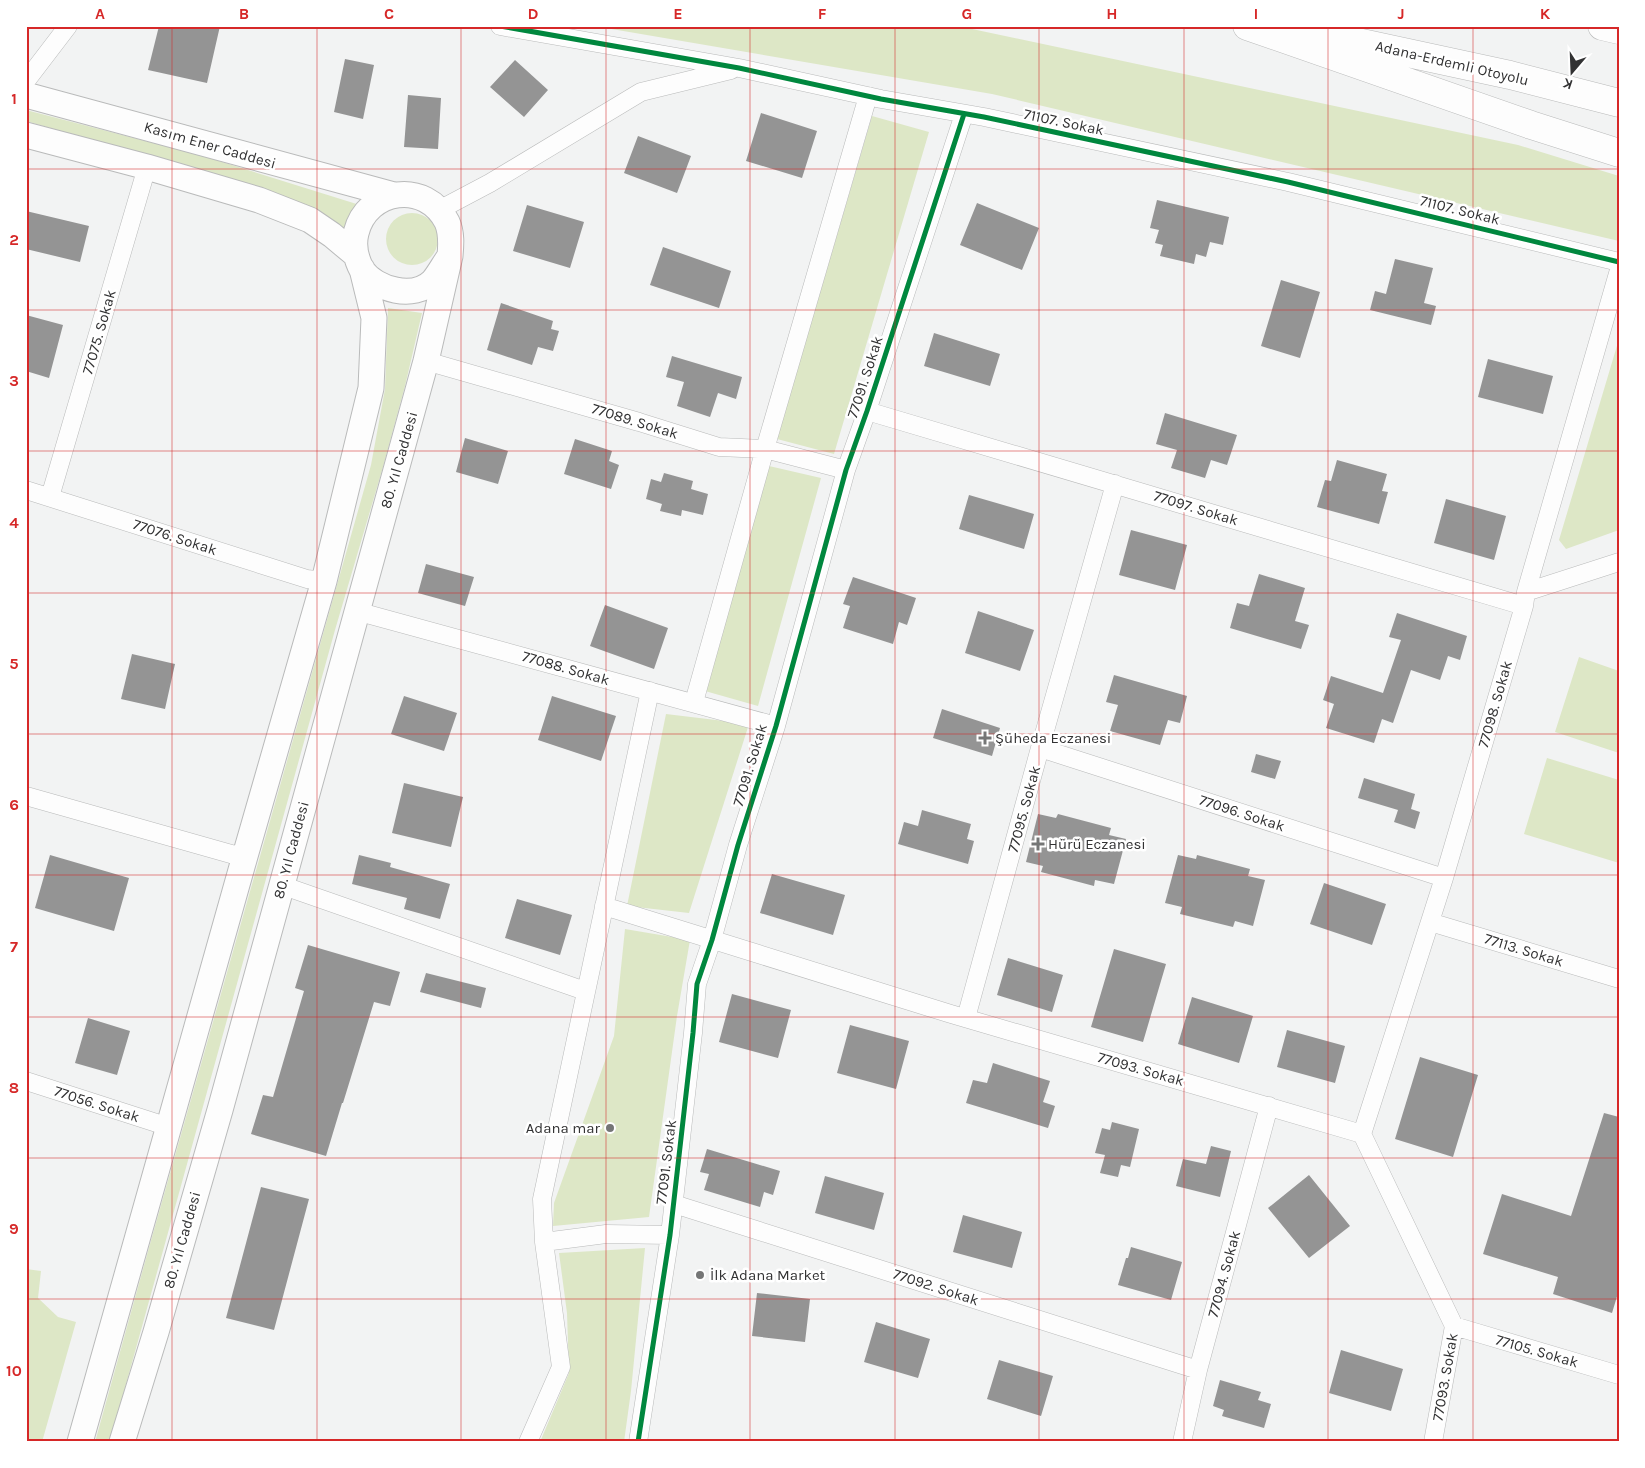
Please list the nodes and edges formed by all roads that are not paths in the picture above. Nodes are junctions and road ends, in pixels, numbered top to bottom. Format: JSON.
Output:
{"nodes":[{"id":1,"x":68,"y":26,"type":"edge"},
{"id":2,"x":500,"y":26,"type":"edge"},
{"id":3,"x":1247,"y":26,"type":"edge"},
{"id":4,"x":1285,"y":26,"type":"edge"},
{"id":5,"x":1602,"y":26,"type":"edge"},
{"id":6,"x":1619,"y":30,"type":"edge"},
{"id":7,"x":739,"y":68,"type":"junction"},
{"id":8,"x":26,"y":81,"type":"edge"},
{"id":9,"x":26,"y":95,"type":"edge"},
{"id":10,"x":868,"y":96,"type":"junction"},
{"id":11,"x":26,"y":103,"type":"edge"},
{"id":12,"x":1619,"y":103,"type":"edge"},
{"id":13,"x":55,"y":104,"type":"junction"},
{"id":14,"x":964,"y":114,"type":"junction"},
{"id":15,"x":33,"y":136,"type":"edge"},
{"id":16,"x":1619,"y":153,"type":"edge"},
{"id":17,"x":147,"y":167,"type":"junction"},
{"id":18,"x":394,"y":195,"type":"junction"},
{"id":19,"x":439,"y":210,"type":"junction"},
{"id":20,"x":450,"y":256,"type":"junction"},
{"id":21,"x":359,"y":262,"type":"junction"},
{"id":22,"x":1619,"y":262,"type":"edge"},
{"id":23,"x":1619,"y":270,"type":"edge"},
{"id":24,"x":426,"y":361,"type":"junction"},
{"id":25,"x":867,"y":411,"type":"junction"},
{"id":26,"x":764,"y":449,"type":"junction"},
{"id":27,"x":846,"y":470,"type":"junction"},
{"id":28,"x":1115,"y":484,"type":"junction"},
{"id":29,"x":26,"y":490,"type":"edge"},
{"id":30,"x":50,"y":497,"type":"junction"},
{"id":31,"x":1619,"y":562,"type":"edge"},
{"id":32,"x":324,"y":581,"type":"junction"},
{"id":33,"x":1525,"y":599,"type":"junction"},
{"id":34,"x":356,"y":611,"type":"junction"},
{"id":35,"x":650,"y":691,"type":"junction"},
{"id":36,"x":694,"y":702,"type":"junction"},
{"id":37,"x":776,"y":726,"type":"junction"},
{"id":38,"x":1040,"y":748,"type":"junction"},
{"id":39,"x":26,"y":796,"type":"edge"},
{"id":40,"x":244,"y":856,"type":"junction"},
{"id":41,"x":1444,"y":878,"type":"junction"},
{"id":42,"x":281,"y":885,"type":"junction"},
{"id":43,"x":604,"y":906,"type":"junction"},
{"id":44,"x":1430,"y":922,"type":"junction"},
{"id":45,"x":712,"y":940,"type":"junction"},
{"id":46,"x":1619,"y":979,"type":"edge"},
{"id":47,"x":585,"y":991,"type":"junction"},
{"id":48,"x":966,"y":1018,"type":"junction"},
{"id":49,"x":26,"y":1081,"type":"edge"},
{"id":50,"x":1268,"y":1106,"type":"junction"},
{"id":51,"x":168,"y":1127,"type":"junction"},
{"id":52,"x":1362,"y":1134,"type":"junction"},
{"id":53,"x":674,"y":1204,"type":"junction"},
{"id":54,"x":670,"y":1235,"type":"junction"},
{"id":55,"x":544,"y":1242,"type":"junction"},
{"id":56,"x":1454,"y":1326,"type":"junction"},
{"id":57,"x":1198,"y":1370,"type":"junction"},
{"id":58,"x":1619,"y":1375,"type":"edge"},
{"id":59,"x":80,"y":1442,"type":"edge"},
{"id":60,"x":122,"y":1442,"type":"edge"},
{"id":61,"x":528,"y":1442,"type":"edge"},
{"id":62,"x":638,"y":1442,"type":"edge"},
{"id":63,"x":1182,"y":1442,"type":"edge"},
{"id":64,"x":1433,"y":1442,"type":"edge"}],
"edges":[{"from":1,"to":8,"type":"street"},
{"from":2,"to":7,"type":"street","name":"71107. Sokak"},
{"from":3,"to":16,"type":"highway"},
{"from":4,"to":12,"type":"highway","name":"Adana-Erdemli Otoyolu"},
{"from":5,"to":6,"type":"highway"},
{"from":7,"to":10,"type":"street","name":"71107. Sokak"},
{"from":7,"to":19,"type":"street"},
{"from":9,"to":13,"type":"main road","name":"Kasım Ener Caddesi"},
{"from":10,"to":14,"type":"street","name":"71107. Sokak"},
{"from":10,"to":26,"type":"street"},
{"from":11,"to":13,"type":"main road"},
{"from":13,"to":18,"type":"main road","name":"Kasım Ener Caddesi"},
{"from":14,"to":22,"type":"street","name":"71107. Sokak"},
{"from":14,"to":25,"type":"street","name":"77091. Sokak"},
{"from":15,"to":17,"type":"main road"},
{"from":17,"to":21,"type":"main road"},
{"from":17,"to":30,"type":"street","name":"77075. Sokak"},
{"from":18,"to":19,"type":"main road"},
{"from":18,"to":21,"type":"main road"},
{"from":19,"to":20,"type":"main road"},
{"from":20,"to":21,"type":"main road"},
{"from":20,"to":24,"type":"main road","name":"80. Yıl Caddesi"},
{"from":21,"to":32,"type":"main road"},
{"from":23,"to":33,"type":"street","name":"77098. Sokak"},
{"from":24,"to":26,"type":"street","name":"77089. Sokak"},
{"from":24,"to":34,"type":"main road","name":"80. Yıl Caddesi"},
{"from":25,"to":27,"type":"street","name":"77091. Sokak"},
{"from":25,"to":28,"type":"street","name":"77097. Sokak"},
{"from":26,"to":27,"type":"street","name":"77089. Sokak"},
{"from":26,"to":36,"type":"street"},
{"from":27,"to":37,"type":"street","name":"77091. Sokak"},
{"from":28,"to":33,"type":"street","name":"77097. Sokak"},
{"from":28,"to":38,"type":"street","name":"77095. Sokak"},
{"from":29,"to":30,"type":"street","name":"77076. Sokak"},
{"from":30,"to":32,"type":"street","name":"77076. Sokak"},
{"from":31,"to":33,"type":"street"},
{"from":32,"to":40,"type":"main road"},
{"from":33,"to":41,"type":"street","name":"77098. Sokak"},
{"from":34,"to":35,"type":"street","name":"77088. Sokak"},
{"from":34,"to":42,"type":"main road","name":"80. Yıl Caddesi"},
{"from":35,"to":36,"type":"street","name":"77088. Sokak"},
{"from":35,"to":43,"type":"street"},
{"from":36,"to":37,"type":"street","name":"77088. Sokak"},
{"from":37,"to":45,"type":"street","name":"77091. Sokak"},
{"from":38,"to":41,"type":"street","name":"77096. Sokak"},
{"from":38,"to":48,"type":"street","name":"77095. Sokak"},
{"from":39,"to":40,"type":"street"},
{"from":40,"to":51,"type":"main road"},
{"from":41,"to":44,"type":"street","name":"77098. Sokak"},
{"from":42,"to":47,"type":"street"},
{"from":42,"to":60,"type":"main road","name":"80. Yıl Caddesi"},
{"from":43,"to":45,"type":"street","name":"77093. Sokak"},
{"from":43,"to":47,"type":"street"},
{"from":44,"to":46,"type":"street","name":"77113. Sokak"},
{"from":44,"to":52,"type":"street","name":"77098. Sokak"},
{"from":45,"to":48,"type":"street","name":"77093. Sokak"},
{"from":45,"to":53,"type":"street","name":"77091. Sokak"},
{"from":47,"to":55,"type":"street"},
{"from":48,"to":50,"type":"street","name":"77093. Sokak"},
{"from":49,"to":51,"type":"street","name":"77056. Sokak"},
{"from":50,"to":52,"type":"street","name":"77093. Sokak"},
{"from":50,"to":57,"type":"street","name":"77094. Sokak"},
{"from":51,"to":59,"type":"main road"},
{"from":52,"to":56,"type":"street","name":"77093. Sokak"},
{"from":53,"to":54,"type":"street","name":"77091. Sokak"},
{"from":53,"to":57,"type":"street","name":"77092. Sokak"},
{"from":54,"to":55,"type":"street"},
{"from":54,"to":62,"type":"street","name":"77091. Sokak"},
{"from":55,"to":61,"type":"street"},
{"from":56,"to":58,"type":"street","name":"77105. Sokak"},
{"from":56,"to":64,"type":"street","name":"77093. Sokak"},
{"from":57,"to":63,"type":"street","name":"77094. Sokak"}]}
